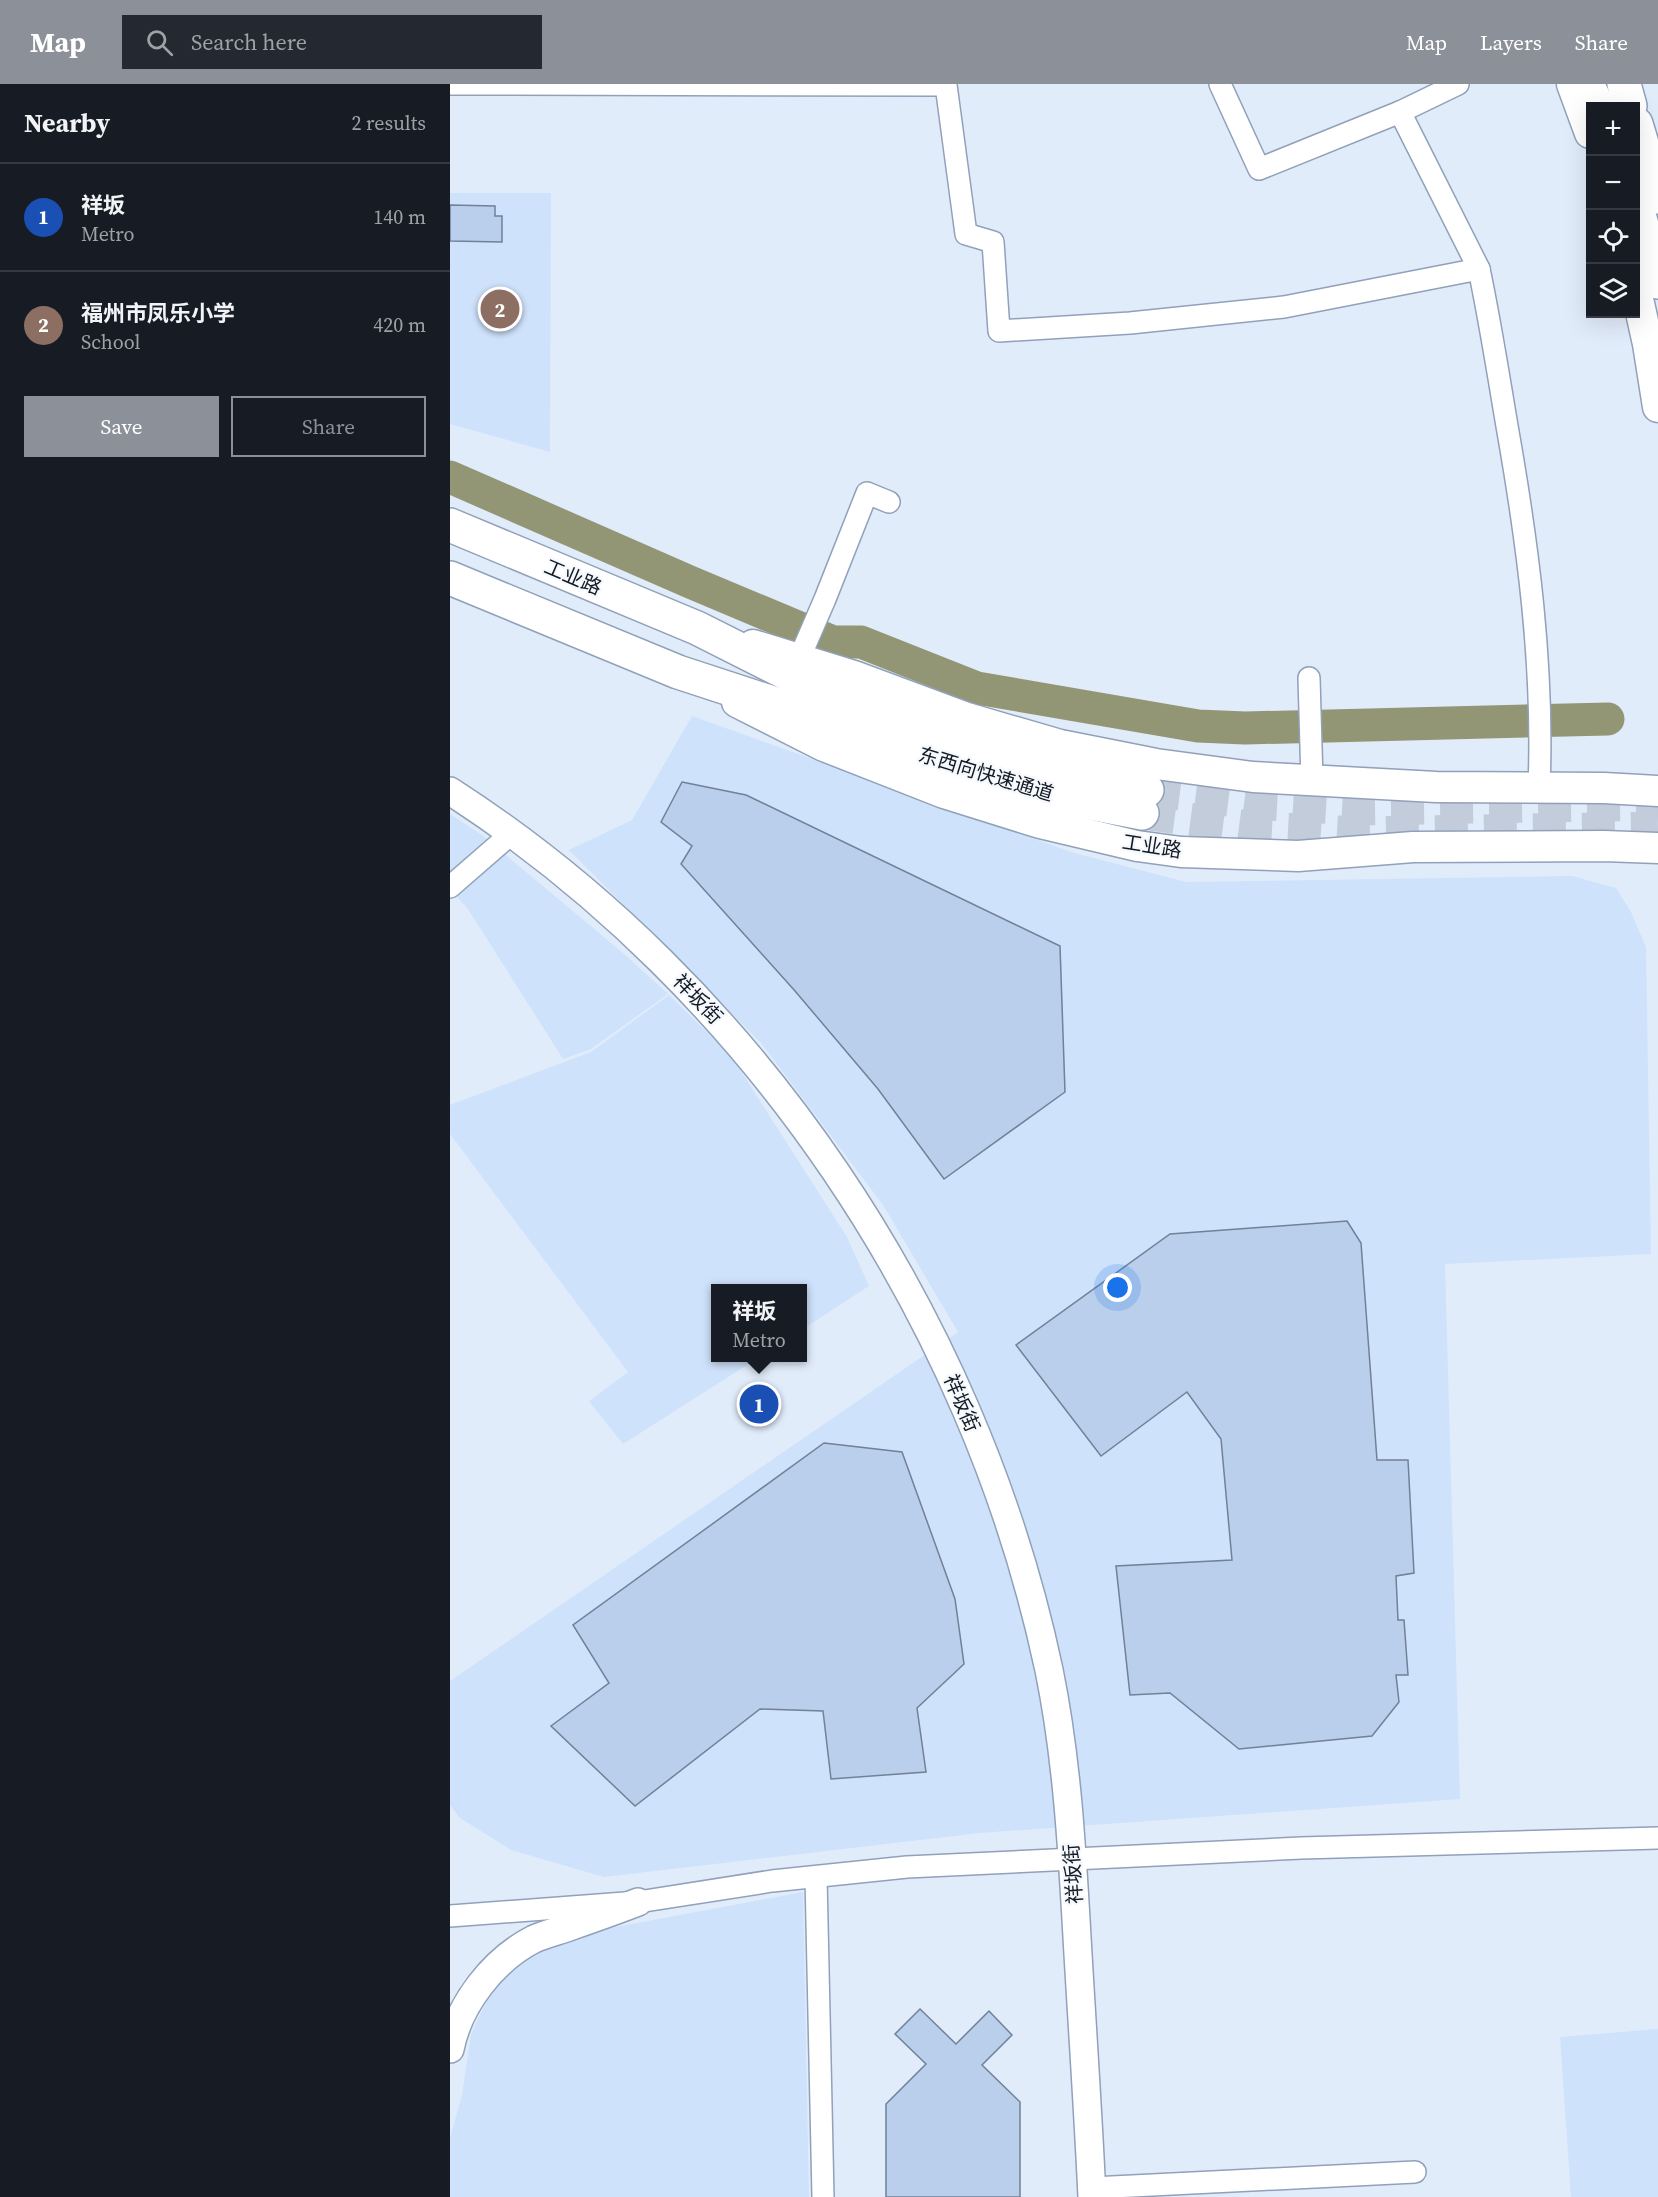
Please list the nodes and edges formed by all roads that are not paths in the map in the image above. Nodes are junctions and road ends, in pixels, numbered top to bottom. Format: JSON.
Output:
{"nodes":[{"id":1,"x":450,"y":84,"type":"edge"},
{"id":2,"x":1220,"y":84,"type":"edge"},
{"id":3,"x":1458,"y":84,"type":"edge"},
{"id":4,"x":1572,"y":84,"type":"edge"},
{"id":5,"x":1587,"y":84,"type":"edge"},
{"id":6,"x":1624,"y":84,"type":"edge"},
{"id":7,"x":1596,"y":102,"type":"edge"},
{"id":8,"x":1629,"y":102,"type":"edge"},
{"id":9,"x":1400,"y":112,"type":"junction"},
{"id":10,"x":1586,"y":122,"type":"edge"},
{"id":11,"x":1640,"y":132,"type":"edge"},
{"id":12,"x":1652,"y":152,"type":"edge"},
{"id":13,"x":1658,"y":197,"type":"edge"},
{"id":14,"x":1637,"y":210,"type":"edge"},
{"id":15,"x":1479,"y":269,"type":"junction"},
{"id":16,"x":1658,"y":282,"type":"edge"},
{"id":17,"x":1640,"y":311,"type":"edge"},
{"id":18,"x":1658,"y":407,"type":"edge"},
{"id":19,"x":889,"y":502,"type":"dead end"},
{"id":20,"x":450,"y":525,"type":"edge"},
{"id":21,"x":450,"y":578,"type":"edge"},
{"id":22,"x":697,"y":628,"type":"junction"},
{"id":23,"x":804,"y":650,"type":"junction"},
{"id":24,"x":678,"y":672,"type":"junction"},
{"id":25,"x":1309,"y":678,"type":"dead end"},
{"id":26,"x":839,"y":712,"type":"junction"},
{"id":27,"x":1312,"y":780,"type":"junction"},
{"id":28,"x":1539,"y":787,"type":"junction"},
{"id":29,"x":450,"y":791,"type":"edge"},
{"id":30,"x":1658,"y":791,"type":"edge"},
{"id":31,"x":1144,"y":802,"type":"tunnel mouth"},
{"id":32,"x":512,"y":833,"type":"junction"},
{"id":33,"x":1658,"y":848,"type":"edge"},
{"id":34,"x":450,"y":887,"type":"edge"},
{"id":35,"x":1658,"y":1838,"type":"edge"},
{"id":36,"x":1073,"y":1861,"type":"junction"},
{"id":37,"x":816,"y":1876,"type":"junction"},
{"id":38,"x":638,"y":1902,"type":"junction"},
{"id":39,"x":450,"y":1916,"type":"edge"},
{"id":40,"x":450,"y":2049,"type":"edge"},
{"id":41,"x":1415,"y":2172,"type":"dead end"},
{"id":42,"x":1092,"y":2192,"type":"edge"},
{"id":43,"x":823,"y":2197,"type":"edge"}],
"edges":[{"from":1,"to":15,"type":"street"},
{"from":2,"to":9,"type":"street"},
{"from":3,"to":9,"type":"street"},
{"from":4,"to":10,"type":"main road"},
{"from":5,"to":7,"type":"highway"},
{"from":6,"to":8,"type":"highway"},
{"from":6,"to":12,"type":"main road"},
{"from":9,"to":15,"type":"street"},
{"from":11,"to":12,"type":"highway"},
{"from":12,"to":13,"type":"highway"},
{"from":14,"to":16,"type":"highway"},
{"from":15,"to":28,"type":"street"},
{"from":17,"to":18,"type":"main road"},
{"from":19,"to":23,"type":"street"},
{"from":20,"to":22,"type":"highway","name":"工业路"},
{"from":21,"to":24,"type":"highway","name":"工业路"},
{"from":22,"to":23,"type":"main road","name":"工业路"},
{"from":22,"to":26,"type":"highway","name":"工业路"},
{"from":23,"to":27,"type":"main road","name":"工业路"},
{"from":24,"to":26,"type":"highway","name":"工业路"},
{"from":24,"to":33,"type":"main road","name":"工业路"},
{"from":25,"to":27,"type":"street"},
{"from":26,"to":31,"type":"highway","name":"东西向快速通道"},
{"from":27,"to":28,"type":"main road","name":"工业路"},
{"from":28,"to":30,"type":"main road","name":"工业路"},
{"from":29,"to":32,"type":"street","name":"祥坂街"},
{"from":32,"to":34,"type":"street"},
{"from":32,"to":36,"type":"street","name":"祥坂街"},
{"from":35,"to":36,"type":"street"},
{"from":36,"to":37,"type":"street"},
{"from":36,"to":42,"type":"street","name":"祥坂街"},
{"from":37,"to":38,"type":"street"},
{"from":37,"to":43,"type":"street"},
{"from":38,"to":39,"type":"street"},
{"from":38,"to":40,"type":"street"},
{"from":41,"to":42,"type":"street"}]}
